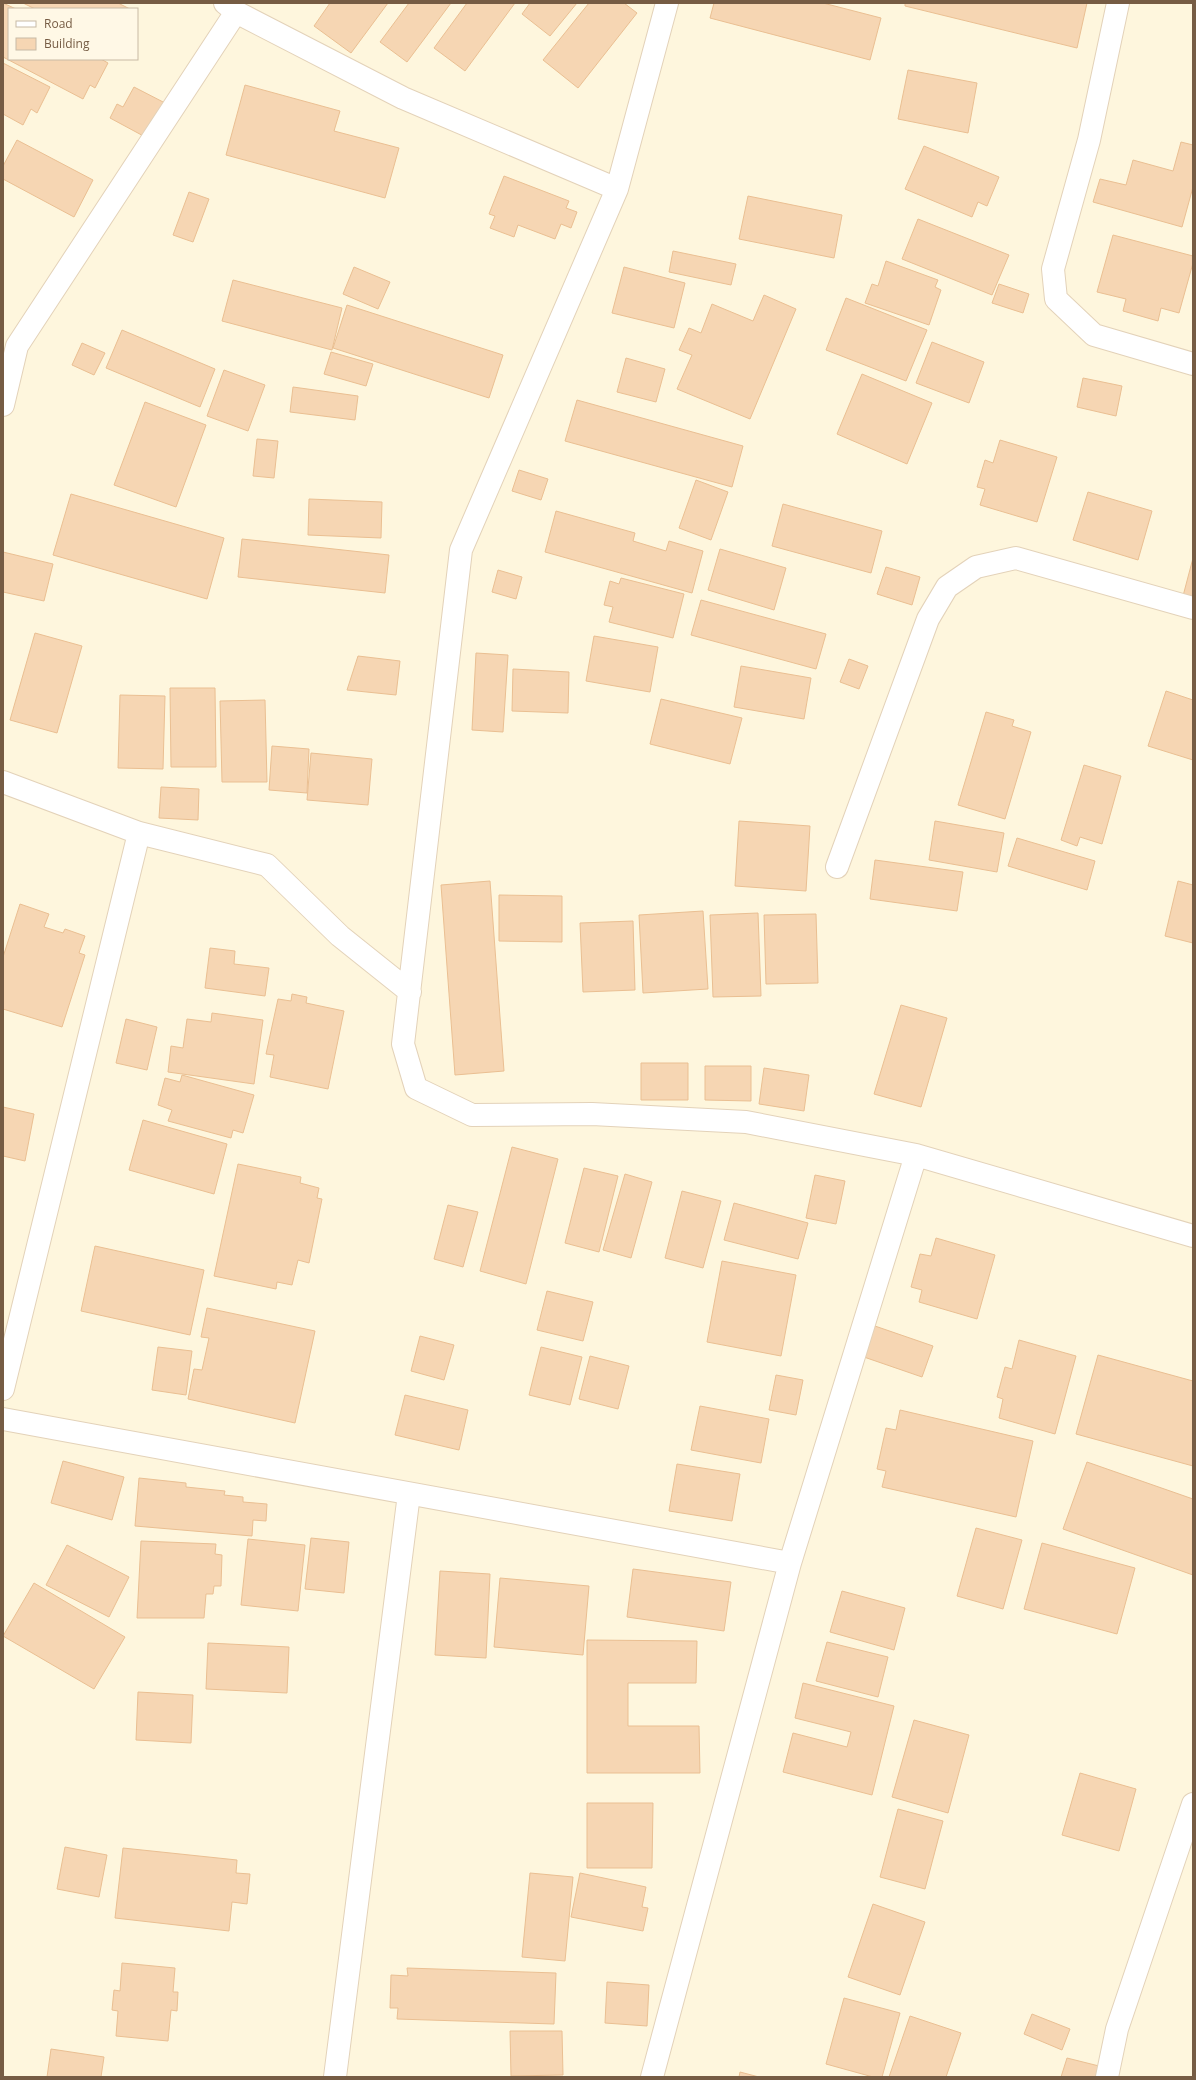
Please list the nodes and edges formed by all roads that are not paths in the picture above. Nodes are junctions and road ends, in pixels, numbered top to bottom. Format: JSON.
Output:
{"nodes":[{"id":1,"x":667,"y":3,"type":"edge"},
{"id":2,"x":1118,"y":3,"type":"edge"},
{"id":3,"x":230,"y":7,"type":"edge"},
{"id":4,"x":617,"y":189,"type":"junction"},
{"id":5,"x":10,"y":343,"type":"edge"},
{"id":6,"x":1193,"y":364,"type":"edge"},
{"id":7,"x":3,"y":405,"type":"edge"},
{"id":8,"x":1193,"y":608,"type":"edge"},
{"id":9,"x":3,"y":782,"type":"edge"},
{"id":10,"x":139,"y":833,"type":"junction"},
{"id":11,"x":837,"y":867,"type":"dead end"},
{"id":12,"x":410,"y":992,"type":"junction"},
{"id":13,"x":916,"y":1155,"type":"junction"},
{"id":14,"x":1193,"y":1236,"type":"edge"},
{"id":15,"x":3,"y":1389,"type":"edge"},
{"id":16,"x":3,"y":1419,"type":"edge"},
{"id":17,"x":409,"y":1494,"type":"junction"},
{"id":18,"x":790,"y":1564,"type":"junction"},
{"id":19,"x":1193,"y":1804,"type":"edge"},
{"id":20,"x":335,"y":2077,"type":"edge"},
{"id":21,"x":652,"y":2077,"type":"edge"},
{"id":22,"x":1107,"y":2077,"type":"edge"}],
"edges":[{"from":1,"to":4,"type":"street"},
{"from":2,"to":6,"type":"street"},
{"from":3,"to":4,"type":"street"},
{"from":3,"to":5,"type":"street"},
{"from":4,"to":12,"type":"street"},
{"from":5,"to":7,"type":"street"},
{"from":8,"to":11,"type":"street"},
{"from":9,"to":10,"type":"street"},
{"from":10,"to":12,"type":"street"},
{"from":10,"to":15,"type":"street"},
{"from":12,"to":13,"type":"street"},
{"from":13,"to":14,"type":"street"},
{"from":13,"to":18,"type":"street"},
{"from":16,"to":17,"type":"street"},
{"from":17,"to":18,"type":"street"},
{"from":17,"to":20,"type":"street"},
{"from":18,"to":21,"type":"street"},
{"from":19,"to":22,"type":"street"}]}
